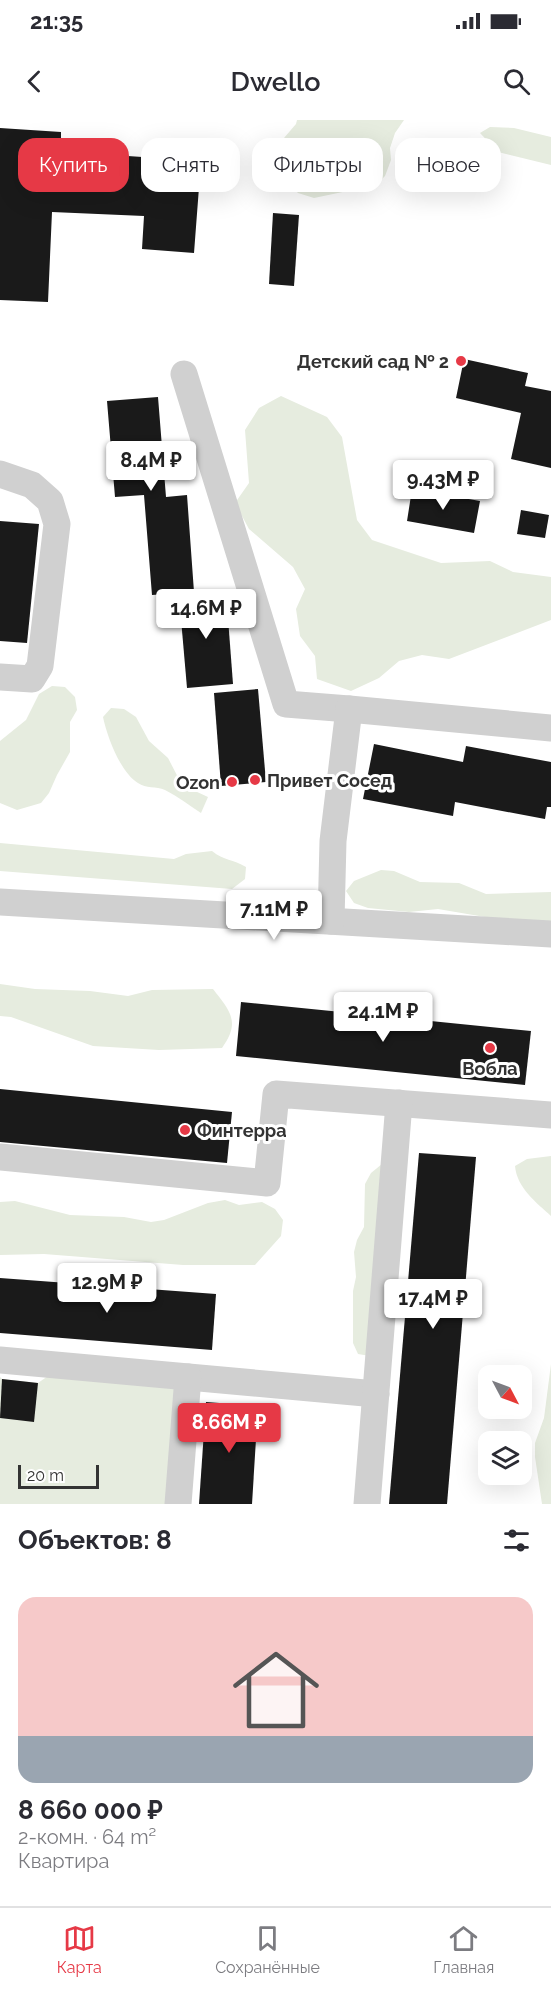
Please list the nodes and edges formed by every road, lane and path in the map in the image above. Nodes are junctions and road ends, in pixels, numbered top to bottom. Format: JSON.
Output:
{"nodes":[{"id":1,"x":184,"y":374,"type":"dead end"},
{"id":2,"x":0,"y":474,"type":"edge"},
{"id":3,"x":0,"y":676,"type":"edge"},
{"id":4,"x":349,"y":709,"type":"junction"},
{"id":5,"x":551,"y":728,"type":"edge"},
{"id":6,"x":0,"y":902,"type":"edge"},
{"id":7,"x":331,"y":921,"type":"junction"},
{"id":8,"x":551,"y":934,"type":"edge"},
{"id":9,"x":399,"y":1103,"type":"junction"},
{"id":10,"x":551,"y":1115,"type":"edge"},
{"id":11,"x":0,"y":1157,"type":"edge"},
{"id":12,"x":0,"y":1360,"type":"edge"},
{"id":13,"x":188,"y":1377,"type":"junction"},
{"id":14,"x":376,"y":1394,"type":"junction"},
{"id":15,"x":178,"y":1504,"type":"edge"},
{"id":16,"x":367,"y":1504,"type":"edge"}],
"edges":[{"from":1,"to":4,"type":"street"},
{"from":2,"to":3,"type":"street"},
{"from":4,"to":5,"type":"street"},
{"from":4,"to":7,"type":"street"},
{"from":6,"to":7,"type":"street"},
{"from":7,"to":8,"type":"street"},
{"from":9,"to":10,"type":"street"},
{"from":9,"to":11,"type":"street"},
{"from":9,"to":14,"type":"street"},
{"from":12,"to":13,"type":"street"},
{"from":13,"to":14,"type":"street"},
{"from":13,"to":15,"type":"street"},
{"from":14,"to":16,"type":"street"}]}
